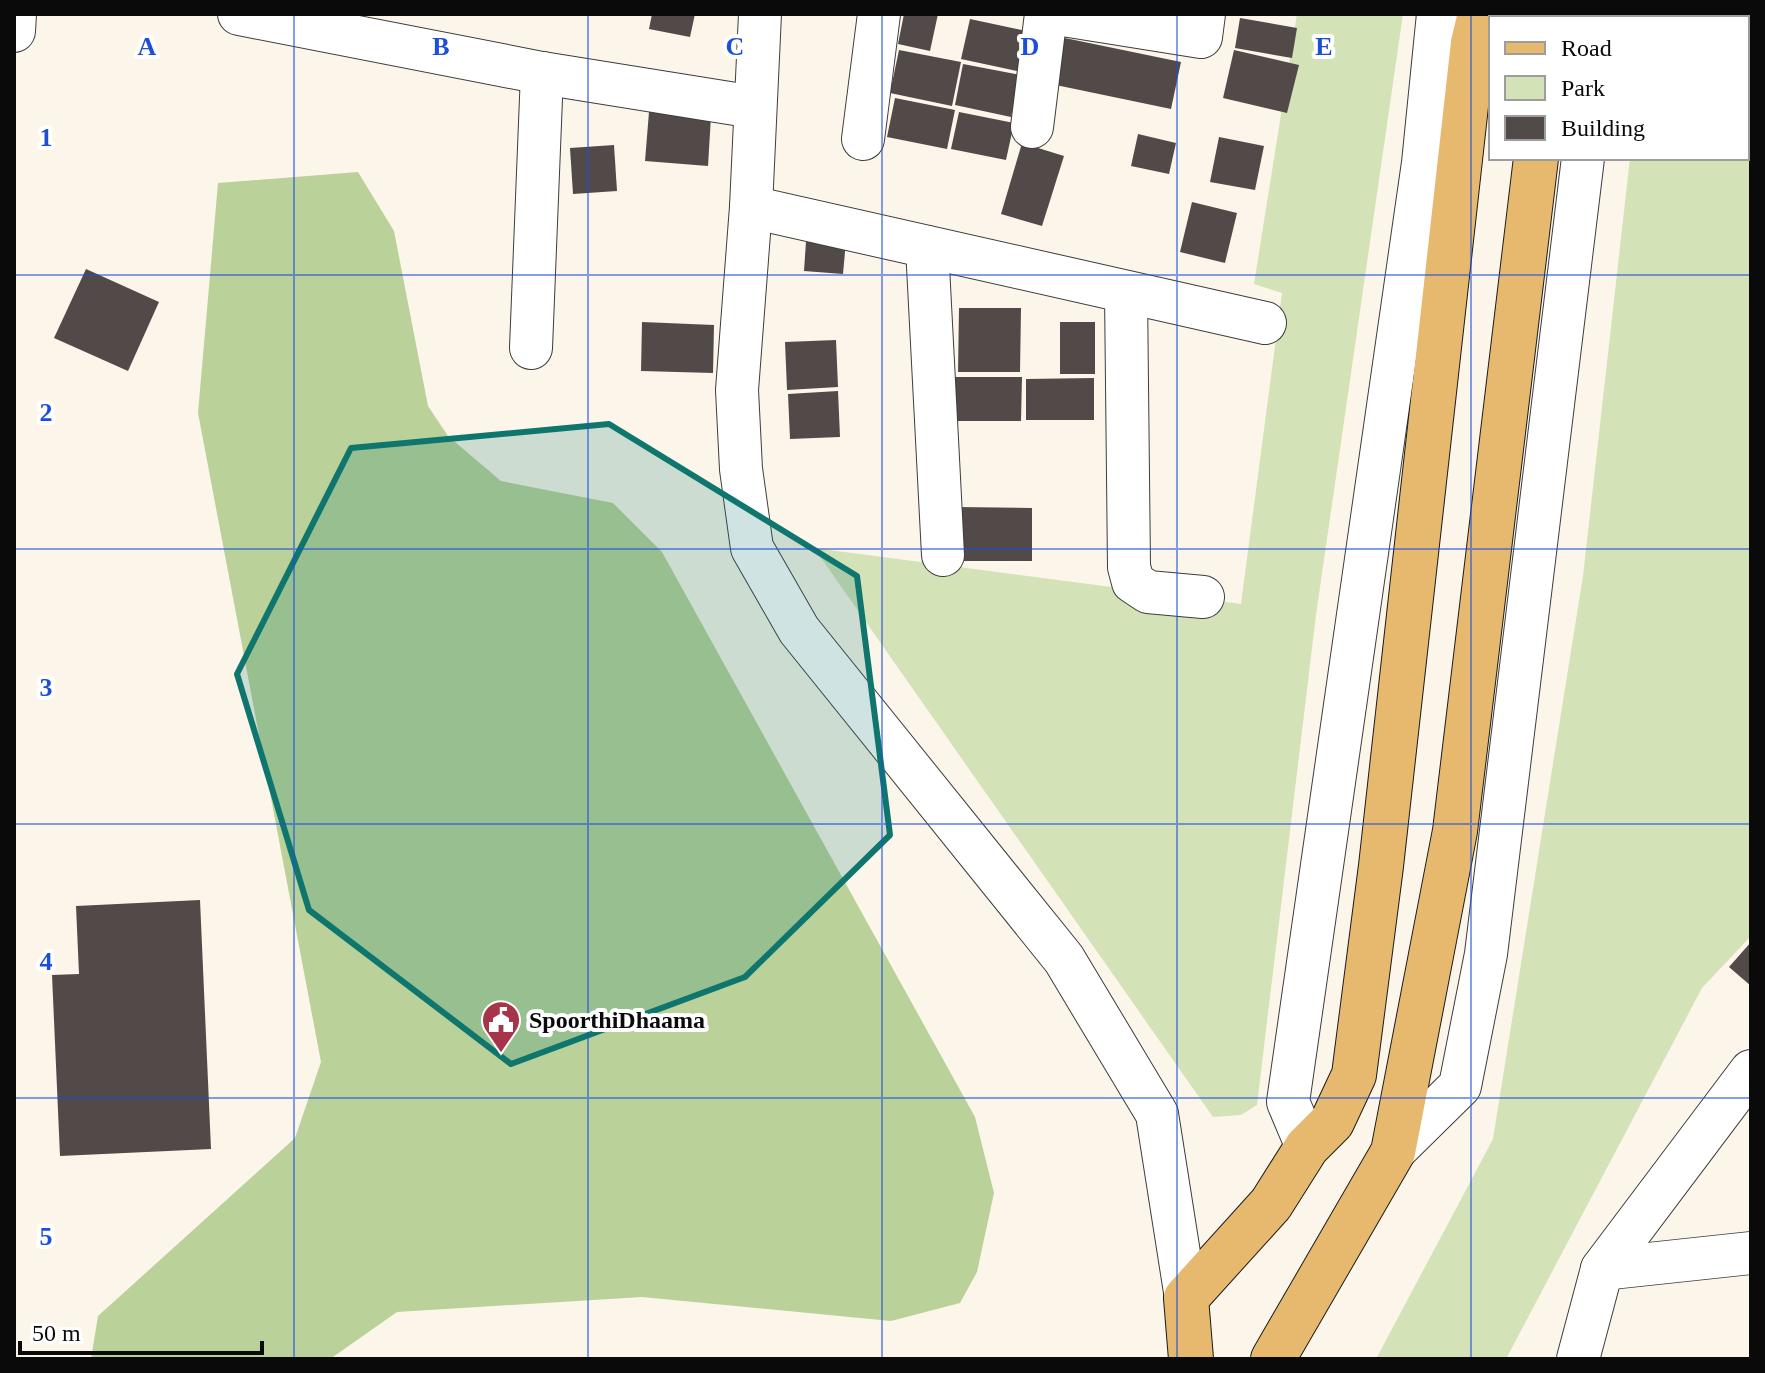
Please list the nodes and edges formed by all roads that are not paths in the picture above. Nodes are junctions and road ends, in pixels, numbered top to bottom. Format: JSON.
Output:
{"nodes":[{"id":1,"x":15,"y":14,"type":"edge"},
{"id":2,"x":239,"y":14,"type":"edge"},
{"id":3,"x":760,"y":14,"type":"edge"},
{"id":4,"x":879,"y":14,"type":"edge"},
{"id":5,"x":1046,"y":14,"type":"edge"},
{"id":6,"x":1057,"y":14,"type":"edge"},
{"id":7,"x":1204,"y":14,"type":"edge"},
{"id":8,"x":1438,"y":14,"type":"edge"},
{"id":9,"x":1480,"y":14,"type":"edge"},
{"id":10,"x":14,"y":31,"type":"edge"},
{"id":11,"x":542,"y":73,"type":"junction"},
{"id":12,"x":754,"y":107,"type":"junction"},
{"id":13,"x":1032,"y":127,"type":"dead end"},
{"id":14,"x":863,"y":139,"type":"dead end"},
{"id":15,"x":1536,"y":160,"type":"edge"},
{"id":16,"x":1583,"y":160,"type":"edge"},
{"id":17,"x":751,"y":207,"type":"junction"},
{"id":18,"x":927,"y":247,"type":"junction"},
{"id":19,"x":1126,"y":292,"type":"junction"},
{"id":20,"x":1265,"y":323,"type":"dead end"},
{"id":21,"x":531,"y":348,"type":"dead end"},
{"id":22,"x":943,"y":555,"type":"dead end"},
{"id":23,"x":1203,"y":597,"type":"dead end"},
{"id":24,"x":1745,"y":1086,"type":"edge"},
{"id":25,"x":1307,"y":1147,"type":"junction"},
{"id":26,"x":1393,"y":1152,"type":"junction"},
{"id":27,"x":1751,"y":1253,"type":"edge"},
{"id":28,"x":1602,"y":1269,"type":"junction"},
{"id":29,"x":1186,"y":1298,"type":"junction"},
{"id":30,"x":1191,"y":1359,"type":"edge"},
{"id":31,"x":1273,"y":1359,"type":"edge"},
{"id":32,"x":1578,"y":1359,"type":"edge"}],
"edges":[{"from":1,"to":10,"type":"street"},
{"from":2,"to":11,"type":"street"},
{"from":3,"to":12,"type":"street"},
{"from":4,"to":14,"type":"street"},
{"from":5,"to":13,"type":"street"},
{"from":6,"to":7,"type":"street"},
{"from":8,"to":25,"type":"street"},
{"from":9,"to":25,"type":"main road"},
{"from":11,"to":12,"type":"street"},
{"from":11,"to":21,"type":"street"},
{"from":12,"to":17,"type":"street"},
{"from":15,"to":26,"type":"main road"},
{"from":16,"to":26,"type":"street"},
{"from":17,"to":18,"type":"street"},
{"from":17,"to":29,"type":"street"},
{"from":18,"to":19,"type":"street"},
{"from":18,"to":22,"type":"street"},
{"from":19,"to":20,"type":"street"},
{"from":19,"to":23,"type":"street"},
{"from":24,"to":28,"type":"street"},
{"from":25,"to":29,"type":"main road"},
{"from":26,"to":31,"type":"main road"},
{"from":27,"to":28,"type":"street"},
{"from":28,"to":32,"type":"street"},
{"from":29,"to":30,"type":"main road"}]}
